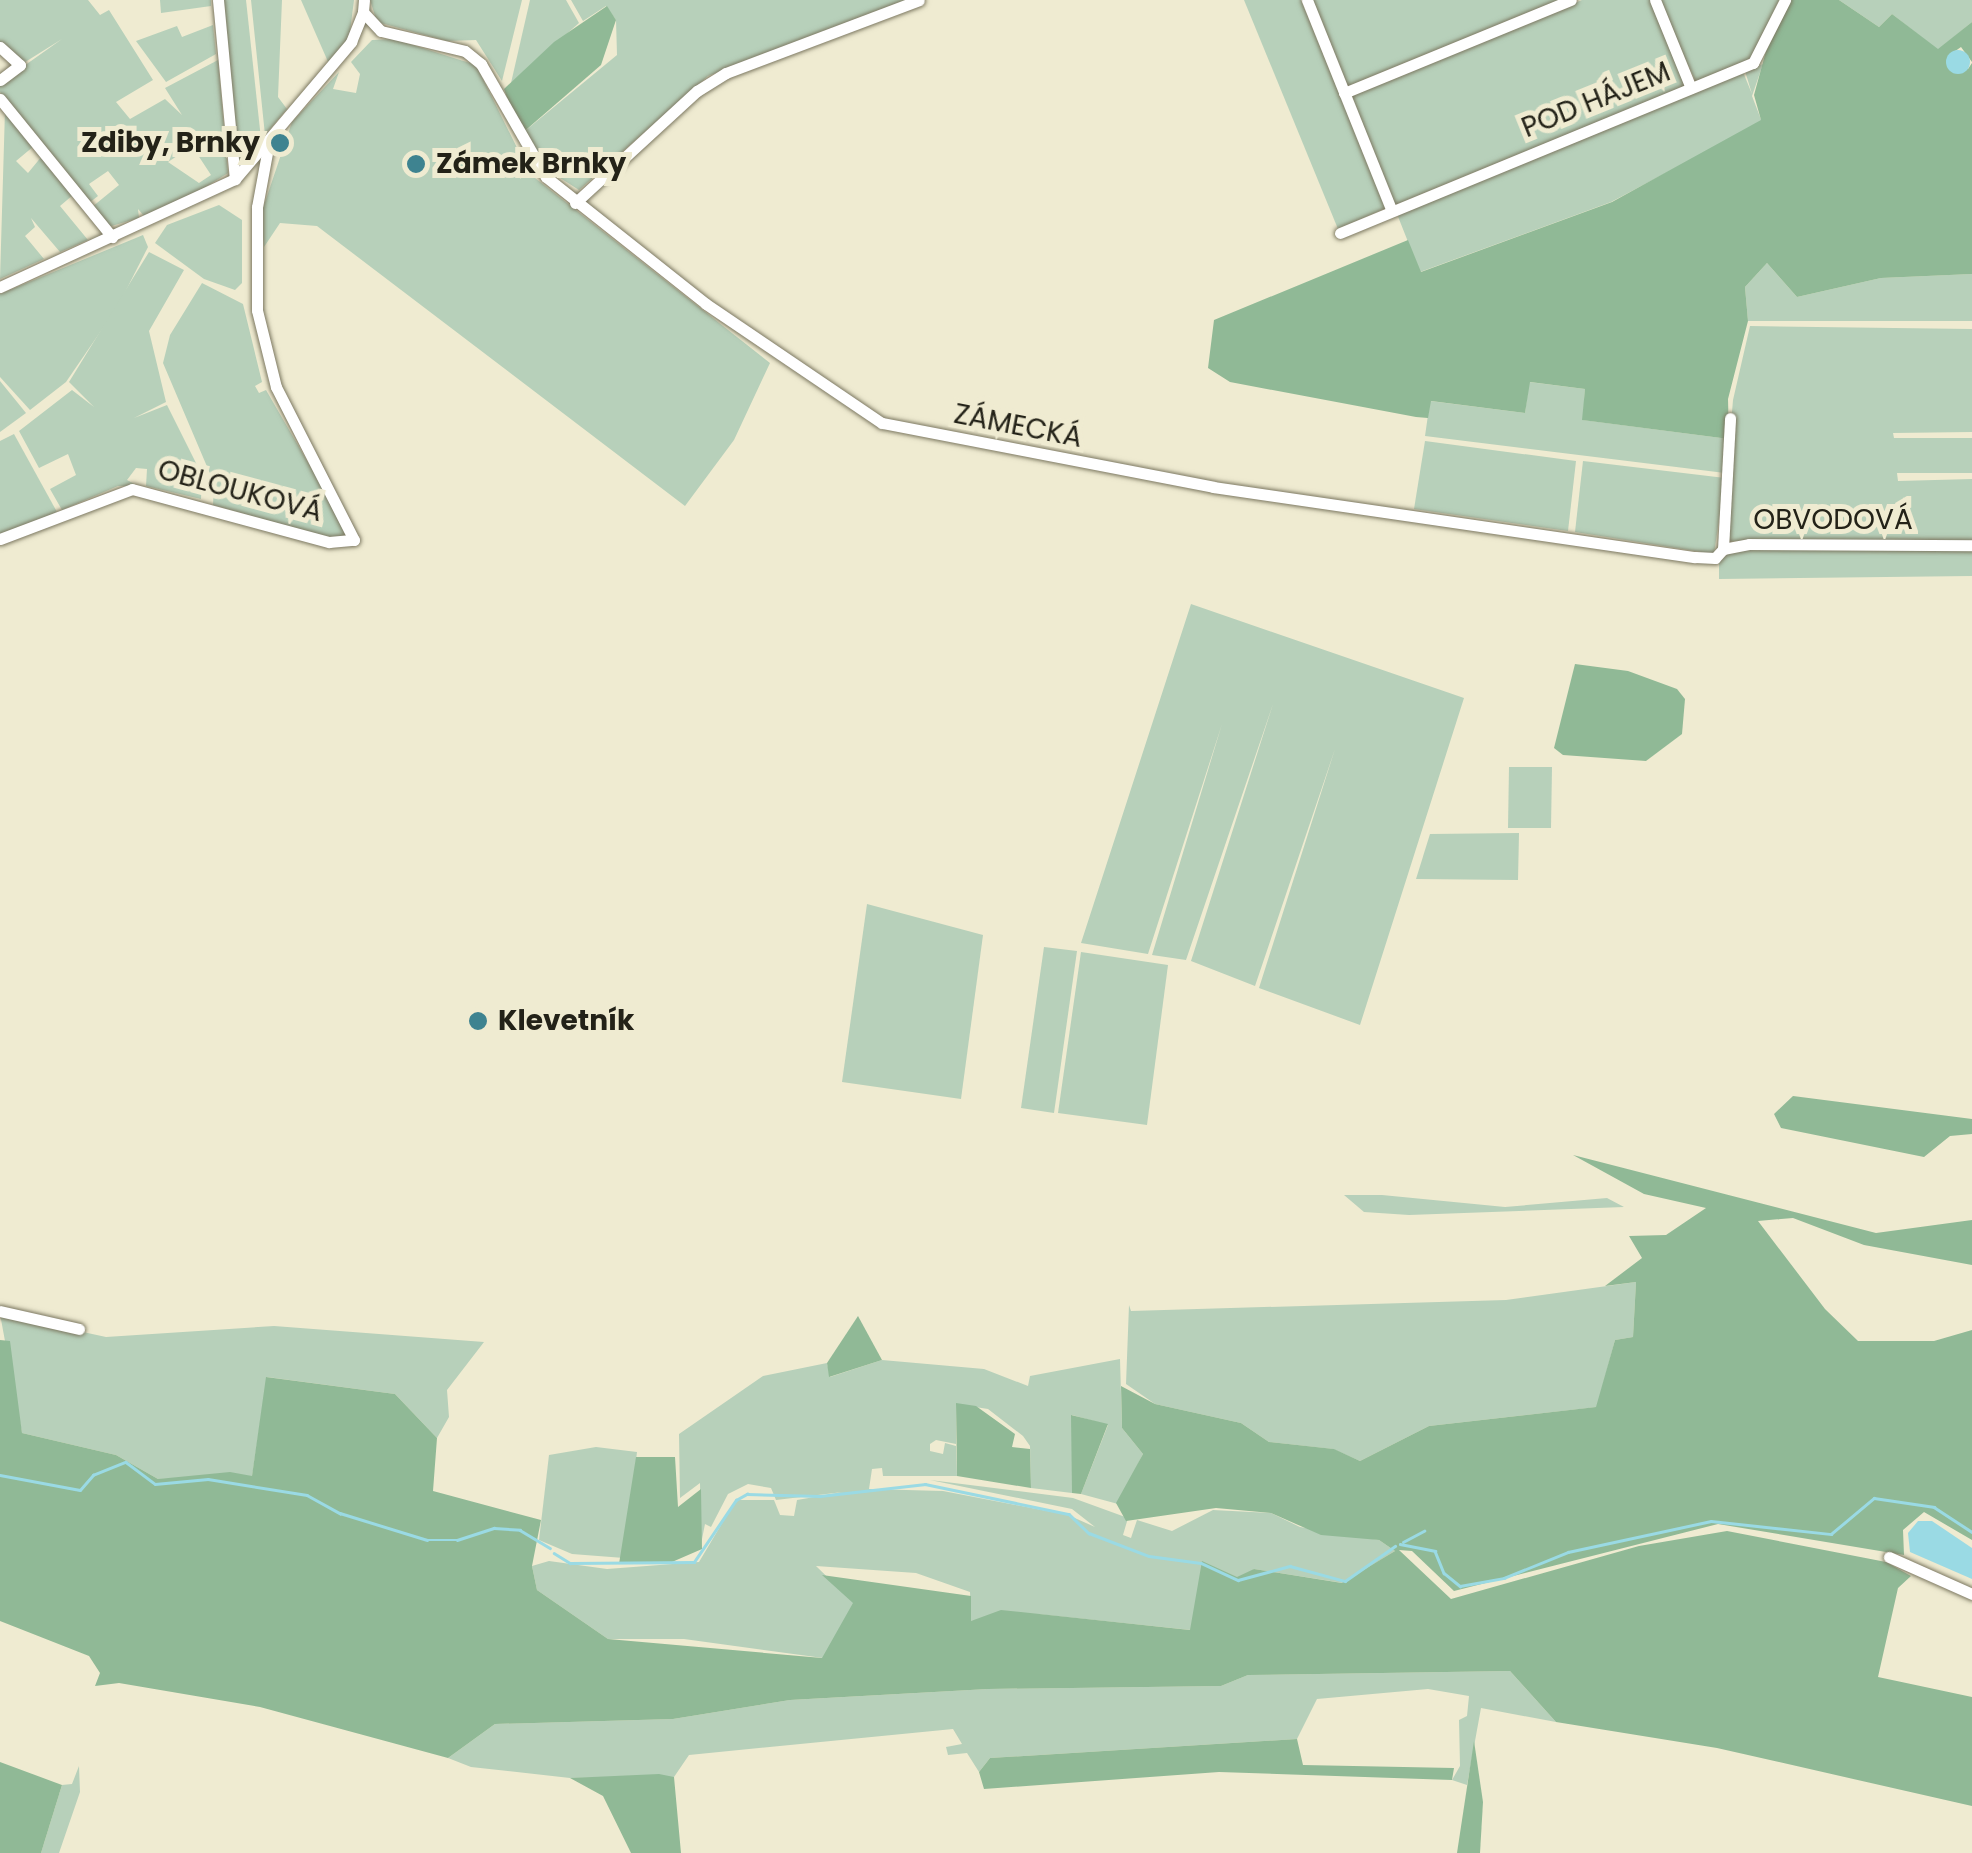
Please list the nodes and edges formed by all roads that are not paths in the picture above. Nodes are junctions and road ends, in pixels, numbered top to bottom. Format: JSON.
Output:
{"nodes":[{"id":1,"x":218,"y":0,"type":"edge"},
{"id":2,"x":920,"y":0,"type":"edge"},
{"id":3,"x":1306,"y":0,"type":"edge"},
{"id":4,"x":1571,"y":0,"type":"edge"},
{"id":5,"x":1655,"y":0,"type":"edge"},
{"id":6,"x":1785,"y":0,"type":"edge"},
{"id":7,"x":363,"y":6,"type":"edge"},
{"id":8,"x":381,"y":30,"type":"junction"},
{"id":9,"x":351,"y":42,"type":"junction"},
{"id":10,"x":0,"y":46,"type":"edge"},
{"id":11,"x":0,"y":80,"type":"edge"},
{"id":12,"x":1691,"y":88,"type":"junction"},
{"id":13,"x":1344,"y":93,"type":"junction"},
{"id":14,"x":0,"y":100,"type":"edge"},
{"id":15,"x":268,"y":142,"type":"junction"},
{"id":16,"x":235,"y":179,"type":"junction"},
{"id":17,"x":575,"y":202,"type":"junction"},
{"id":18,"x":1392,"y":211,"type":"junction"},
{"id":19,"x":1340,"y":233,"type":"dead end"},
{"id":20,"x":112,"y":237,"type":"junction"},
{"id":21,"x":0,"y":286,"type":"edge"},
{"id":22,"x":1730,"y":418,"type":"dead end"},
{"id":23,"x":1520,"y":532,"type":"joint"},
{"id":24,"x":0,"y":539,"type":"edge"},
{"id":25,"x":1972,"y":545,"type":"edge"},
{"id":26,"x":1723,"y":549,"type":"junction"},
{"id":27,"x":0,"y":1310,"type":"edge"},
{"id":28,"x":79,"y":1329,"type":"dead end"},
{"id":29,"x":1889,"y":1557,"type":"dead end"},
{"id":30,"x":1972,"y":1594,"type":"edge"}],
"edges":[{"from":1,"to":16,"type":"street"},
{"from":2,"to":17,"type":"street"},
{"from":3,"to":13,"type":"street"},
{"from":4,"to":13,"type":"street"},
{"from":5,"to":12,"type":"street"},
{"from":6,"to":12,"type":"street","name":"POD HÁJEM"},
{"from":7,"to":8,"type":"street"},
{"from":7,"to":9,"type":"street"},
{"from":8,"to":9,"type":"street"},
{"from":8,"to":17,"type":"street","name":"ZÁMECKÁ"},
{"from":9,"to":15,"type":"street"},
{"from":10,"to":11,"type":"street"},
{"from":12,"to":18,"type":"street","name":"POD HÁJEM"},
{"from":13,"to":18,"type":"street"},
{"from":14,"to":20,"type":"street"},
{"from":15,"to":16,"type":"street"},
{"from":15,"to":24,"type":"street","name":"OBLOUKOVÁ"},
{"from":16,"to":20,"type":"street"},
{"from":17,"to":23,"type":"street","name":"ZÁMECKÁ"},
{"from":18,"to":19,"type":"street","name":"POD HÁJEM"},
{"from":20,"to":21,"type":"street"},
{"from":22,"to":26,"type":"street"},
{"from":23,"to":26,"type":"street","name":"OBVODOVÁ"},
{"from":25,"to":26,"type":"street","name":"OBVODOVÁ"},
{"from":27,"to":28,"type":"street"},
{"from":29,"to":30,"type":"street"}]}
